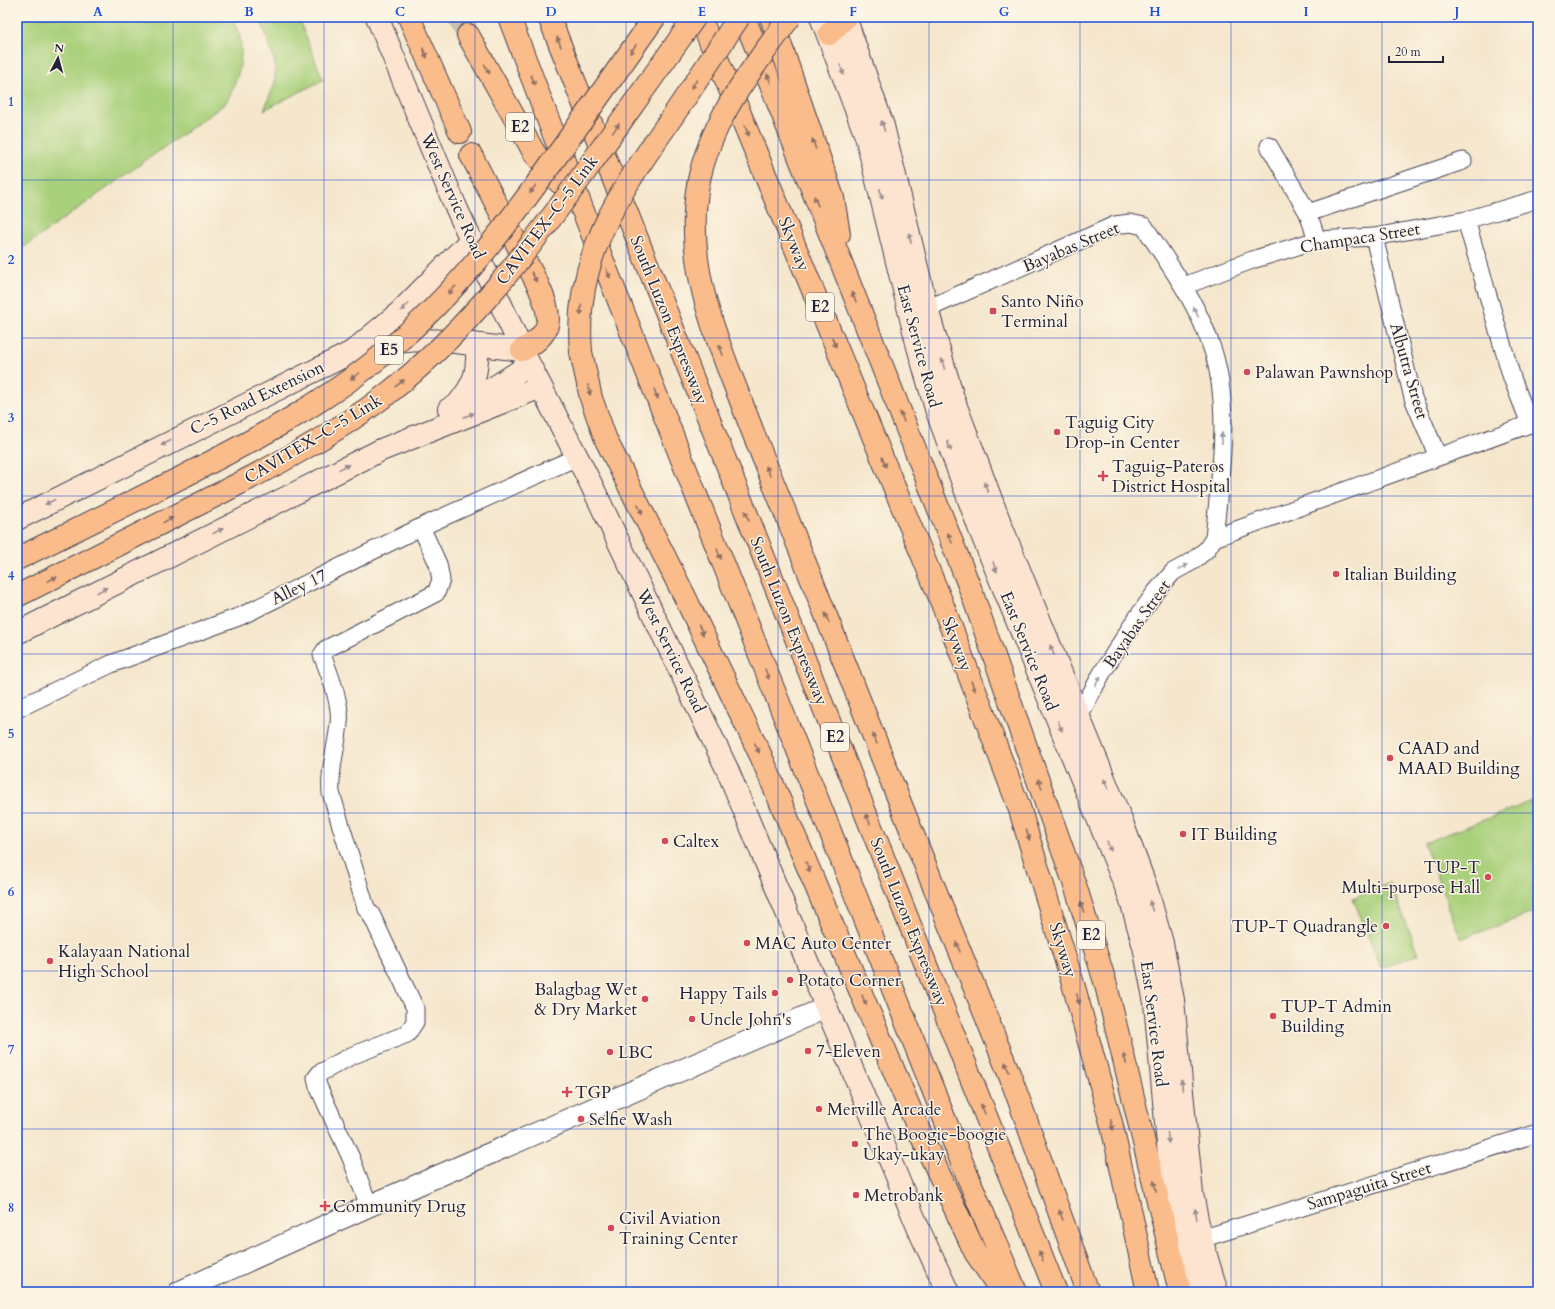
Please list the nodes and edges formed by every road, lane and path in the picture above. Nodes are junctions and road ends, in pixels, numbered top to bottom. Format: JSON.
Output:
{"nodes":[{"id":1,"x":377,"y":17,"type":"edge"},
{"id":2,"x":409,"y":17,"type":"edge"},
{"id":3,"x":508,"y":17,"type":"edge"},
{"id":4,"x":548,"y":17,"type":"edge"},
{"id":5,"x":655,"y":17,"type":"edge"},
{"id":6,"x":695,"y":17,"type":"edge"},
{"id":7,"x":700,"y":17,"type":"edge"},
{"id":8,"x":739,"y":17,"type":"edge"},
{"id":9,"x":744,"y":17,"type":"edge"},
{"id":10,"x":771,"y":17,"type":"edge"},
{"id":11,"x":790,"y":17,"type":"edge"},
{"id":12,"x":846,"y":17,"type":"edge"},
{"id":13,"x":825,"y":25,"type":"edge"},
{"id":14,"x":468,"y":35,"type":"tunnel mouth"},
{"id":15,"x":460,"y":132,"type":"dead end"},
{"id":16,"x":1269,"y":146,"type":"dead end"},
{"id":17,"x":471,"y":155,"type":"dead end"},
{"id":18,"x":1463,"y":161,"type":"dead end"},
{"id":19,"x":1538,"y":199,"type":"edge"},
{"id":20,"x":583,"y":211,"type":"junction"},
{"id":21,"x":1308,"y":213,"type":"junction"},
{"id":22,"x":1466,"y":220,"type":"junction"},
{"id":23,"x":1374,"y":237,"type":"junction"},
{"id":24,"x":471,"y":240,"type":"junction"},
{"id":25,"x":1318,"y":240,"type":"junction"},
{"id":26,"x":841,"y":263,"type":"junction"},
{"id":27,"x":1184,"y":286,"type":"junction"},
{"id":28,"x":927,"y":309,"type":"junction"},
{"id":29,"x":476,"y":346,"type":"junction"},
{"id":30,"x":352,"y":352,"type":"junction"},
{"id":31,"x":526,"y":357,"type":"junction"},
{"id":32,"x":541,"y":387,"type":"junction"},
{"id":33,"x":458,"y":404,"type":"junction"},
{"id":34,"x":945,"y":405,"type":"junction"},
{"id":35,"x":1534,"y":423,"type":"edge"},
{"id":36,"x":381,"y":450,"type":"junction"},
{"id":37,"x":577,"y":457,"type":"junction"},
{"id":38,"x":1438,"y":457,"type":"junction"},
{"id":39,"x":17,"y":519,"type":"edge"},
{"id":40,"x":421,"y":527,"type":"junction"},
{"id":41,"x":1214,"y":538,"type":"junction"},
{"id":42,"x":17,"y":559,"type":"edge"},
{"id":43,"x":17,"y":596,"type":"edge"},
{"id":44,"x":17,"y":633,"type":"edge"},
{"id":45,"x":17,"y":709,"type":"edge"},
{"id":46,"x":1079,"y":716,"type":"junction"},
{"id":47,"x":825,"y":1008,"type":"junction"},
{"id":48,"x":1538,"y":1133,"type":"edge"},
{"id":49,"x":369,"y":1206,"type":"junction"},
{"id":50,"x":1200,"y":1239,"type":"junction"},
{"id":51,"x":179,"y":1292,"type":"edge"},
{"id":52,"x":948,"y":1292,"type":"edge"},
{"id":53,"x":1002,"y":1292,"type":"edge"},
{"id":54,"x":1016,"y":1292,"type":"edge"},
{"id":55,"x":1056,"y":1292,"type":"edge"},
{"id":56,"x":1088,"y":1292,"type":"edge"},
{"id":57,"x":1148,"y":1292,"type":"edge"},
{"id":58,"x":1180,"y":1292,"type":"edge"},
{"id":59,"x":1197,"y":1292,"type":"edge"},
{"id":60,"x":1217,"y":1292,"type":"edge"}],
"edges":[{"from":1,"to":24,"type":"main road","name":"West Service Road"},
{"from":2,"to":15,"type":"main road","one_way":true},
{"from":3,"to":20,"type":"main road","number":"E2","one_way":true},
{"from":55,"to":4,"type":"main road","name":"South Luzon Expressway","number":"E2","one_way":true},
{"from":5,"to":42,"type":"main road","name":"CAVITEX–C-5 Link","number":"E5","one_way":true,"bridge":true},
{"from":43,"to":6,"type":"main road","name":"CAVITEX–C-5 Link","number":"E5","one_way":true,"bridge":true},
{"from":7,"to":57,"type":"main road","name":"Skyway","number":"E2","one_way":true},
{"from":8,"to":53,"type":"main road","one_way":true,"bridge":true},
{"from":26,"to":9,"type":"main road","name":"Skyway","number":"E2","one_way":true},
{"from":26,"to":10,"type":"main road","name":"Skyway","number":"E2","one_way":true},
{"from":56,"to":11,"type":"main road","one_way":true,"bridge":true},
{"from":12,"to":13,"type":"main road"},
{"from":28,"to":12,"type":"main road","name":"East Service Road","one_way":true},
{"from":13,"to":34,"type":"main road","name":"East Service Road","one_way":true},
{"from":14,"to":20,"type":"main road","number":"E2","one_way":true},
{"from":16,"to":21,"type":"street"},
{"from":17,"to":31,"type":"main road","one_way":true},
{"from":18,"to":21,"type":"street"},
{"from":19,"to":22,"type":"street","name":"Champaca Street"},
{"from":20,"to":54,"type":"main road","number":"E2","one_way":true},
{"from":21,"to":25,"type":"street"},
{"from":22,"to":23,"type":"street","name":"Champaca Street"},
{"from":22,"to":35,"type":"street"},
{"from":23,"to":25,"type":"street","name":"Champaca Street"},
{"from":23,"to":38,"type":"street","name":"Albutra Street"},
{"from":24,"to":30,"type":"main road","name":"C-5 Road Extension","one_way":true},
{"from":24,"to":31,"type":"main road","name":"West Service Road"},
{"from":25,"to":27,"type":"street","name":"Champaca Street"},
{"from":58,"to":26,"type":"main road","name":"Skyway","number":"E2","one_way":true},
{"from":27,"to":28,"type":"street","name":"Bayabas Street"},
{"from":41,"to":27,"type":"street","name":"Bayabas Street","one_way":true},
{"from":34,"to":28,"type":"main road","name":"East Service Road","one_way":true},
{"from":29,"to":30,"type":"main road"},
{"from":29,"to":31,"type":"main road"},
{"from":29,"to":33,"type":"main road"},
{"from":30,"to":39,"type":"main road","name":"C-5 Road Extension","one_way":true},
{"from":31,"to":32,"type":"main road","name":"West Service Road"},
{"from":31,"to":33,"type":"main road"},
{"from":36,"to":32,"type":"main road","one_way":true},
{"from":32,"to":37,"type":"main road","name":"West Service Road"},
{"from":33,"to":36,"type":"main road"},
{"from":46,"to":34,"type":"main road","name":"East Service Road","one_way":true},
{"from":34,"to":59,"type":"main road","name":"East Service Road","one_way":true},
{"from":35,"to":38,"type":"street"},
{"from":44,"to":36,"type":"main road","one_way":true},
{"from":37,"to":40,"type":"street","name":"Alley 17"},
{"from":37,"to":47,"type":"main road","name":"West Service Road"},
{"from":38,"to":41,"type":"street"},
{"from":40,"to":45,"type":"street","name":"Alley 17"},
{"from":40,"to":49,"type":"street"},
{"from":46,"to":41,"type":"street","name":"Bayabas Street","one_way":true},
{"from":50,"to":46,"type":"main road","name":"East Service Road","one_way":true},
{"from":47,"to":49,"type":"street"},
{"from":47,"to":52,"type":"main road","name":"West Service Road"},
{"from":48,"to":50,"type":"street","name":"Sampaguita Street"},
{"from":49,"to":51,"type":"street"},
{"from":50,"to":60,"type":"main road","name":"East Service Road"}]}
